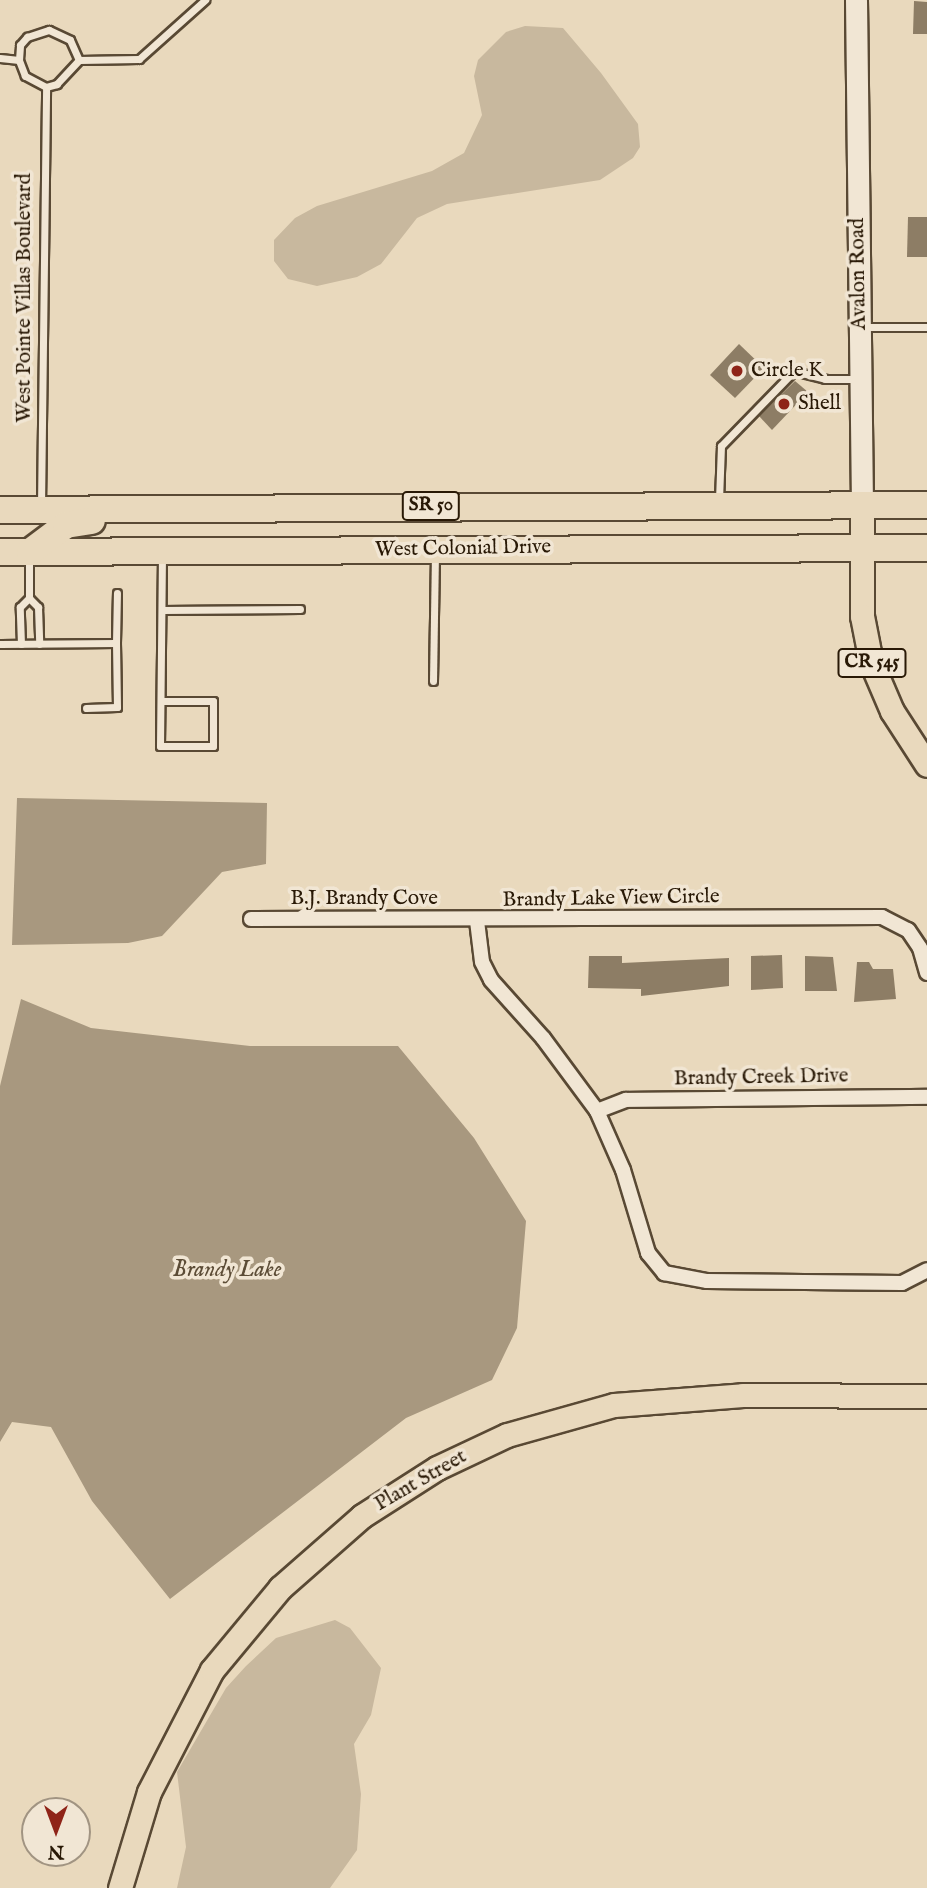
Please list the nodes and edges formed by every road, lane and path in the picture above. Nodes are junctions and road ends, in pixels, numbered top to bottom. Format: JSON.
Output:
{"nodes":[{"id":1,"x":205,"y":0,"type":"edge"},
{"id":2,"x":856,"y":0,"type":"edge"},
{"id":3,"x":0,"y":58,"type":"edge"},
{"id":4,"x":19,"y":60,"type":"junction"},
{"id":5,"x":79,"y":60,"type":"junction"},
{"id":6,"x":46,"y":87,"type":"junction"},
{"id":7,"x":859,"y":327,"type":"junction"},
{"id":8,"x":927,"y":327,"type":"edge"},
{"id":9,"x":861,"y":379,"type":"junction"},
{"id":10,"x":719,"y":505,"type":"junction"},
{"id":11,"x":862,"y":505,"type":"junction"},
{"id":12,"x":927,"y":505,"type":"edge"},
{"id":13,"x":177,"y":509,"type":"junction"},
{"id":14,"x":0,"y":510,"type":"edge"},
{"id":15,"x":41,"y":510,"type":"junction"},
{"id":16,"x":0,"y":541,"type":"edge"},
{"id":17,"x":861,"y":547,"type":"junction"},
{"id":18,"x":927,"y":548,"type":"edge"},
{"id":19,"x":435,"y":549,"type":"junction"},
{"id":20,"x":0,"y":552,"type":"edge"},
{"id":21,"x":30,"y":552,"type":"junction"},
{"id":22,"x":162,"y":552,"type":"junction"},
{"id":23,"x":117,"y":593,"type":"dead end"},
{"id":24,"x":29,"y":597,"type":"junction"},
{"id":25,"x":300,"y":609,"type":"dead end"},
{"id":26,"x":162,"y":610,"type":"junction"},
{"id":27,"x":116,"y":643,"type":"junction"},
{"id":28,"x":0,"y":644,"type":"edge"},
{"id":29,"x":21,"y":644,"type":"junction"},
{"id":30,"x":38,"y":644,"type":"junction"},
{"id":31,"x":433,"y":681,"type":"dead end"},
{"id":32,"x":160,"y":701,"type":"junction"},
{"id":33,"x":86,"y":708,"type":"dead end"},
{"id":34,"x":927,"y":765,"type":"edge"},
{"id":35,"x":251,"y":919,"type":"dead end"},
{"id":36,"x":477,"y":921,"type":"junction"},
{"id":37,"x":927,"y":974,"type":"edge"},
{"id":38,"x":927,"y":1097,"type":"edge"},
{"id":39,"x":597,"y":1111,"type":"junction"},
{"id":40,"x":927,"y":1270,"type":"edge"},
{"id":41,"x":927,"y":1396,"type":"edge"},
{"id":42,"x":120,"y":1888,"type":"edge"}],
"edges":[{"from":1,"to":5,"type":"lane"},
{"from":2,"to":7,"type":"main road","name":"Avalon Road","number":"CR 545"},
{"from":3,"to":4,"type":"lane"},
{"from":4,"to":5,"type":"lane"},
{"from":4,"to":6,"type":"lane"},
{"from":5,"to":6,"type":"lane"},
{"from":6,"to":15,"type":"lane","name":"West Pointe Villas Boulevard"},
{"from":7,"to":8,"type":"lane"},
{"from":7,"to":9,"type":"main road","name":"Avalon Road","number":"CR 545"},
{"from":9,"to":10,"type":"lane"},
{"from":9,"to":11,"type":"main road","name":"Avalon Road","number":"CR 545"},
{"from":10,"to":11,"type":"highway","name":"West Colonial Drive","number":"SR 50"},
{"from":10,"to":13,"type":"highway","name":"West Colonial Drive","number":"SR 50"},
{"from":11,"to":12,"type":"highway","name":"West Colonial Drive","number":"SR 50"},
{"from":11,"to":17,"type":"main road","name":"Avalon Road","number":"CR 545"},
{"from":13,"to":15,"type":"highway","name":"West Colonial Drive","number":"SR 50"},
{"from":13,"to":21,"type":"highway"},
{"from":14,"to":15,"type":"highway","name":"West Colonial Drive","number":"SR 50"},
{"from":15,"to":16,"type":"highway"},
{"from":17,"to":18,"type":"highway","name":"West Colonial Drive","number":"SR 50"},
{"from":17,"to":19,"type":"highway","name":"West Colonial Drive","number":"SR 50"},
{"from":17,"to":34,"type":"main road","number":"CR 545"},
{"from":19,"to":22,"type":"highway","name":"West Colonial Drive","number":"SR 50"},
{"from":19,"to":31,"type":"lane"},
{"from":20,"to":21,"type":"highway","name":"West Colonial Drive","number":"SR 50"},
{"from":21,"to":22,"type":"highway","name":"West Colonial Drive","number":"SR 50"},
{"from":21,"to":24,"type":"lane"},
{"from":22,"to":26,"type":"lane"},
{"from":23,"to":27,"type":"lane"},
{"from":24,"to":29,"type":"lane"},
{"from":24,"to":30,"type":"lane"},
{"from":25,"to":26,"type":"lane"},
{"from":26,"to":32,"type":"lane"},
{"from":27,"to":30,"type":"lane"},
{"from":27,"to":33,"type":"lane"},
{"from":28,"to":29,"type":"lane"},
{"from":29,"to":30,"type":"lane"},
{"from":32,"to":32,"type":"lane"},
{"from":35,"to":36,"type":"street","name":"B.J. Brandy Cove"},
{"from":36,"to":37,"type":"street","name":"Brandy Lake View Circle"},
{"from":36,"to":39,"type":"street","name":"Brandy Lake View Circle"},
{"from":38,"to":39,"type":"street","name":"Brandy Creek Drive"},
{"from":39,"to":40,"type":"street","name":"Brandy Lake View Circle"},
{"from":41,"to":42,"type":"main road","name":"Plant Street"}]}
